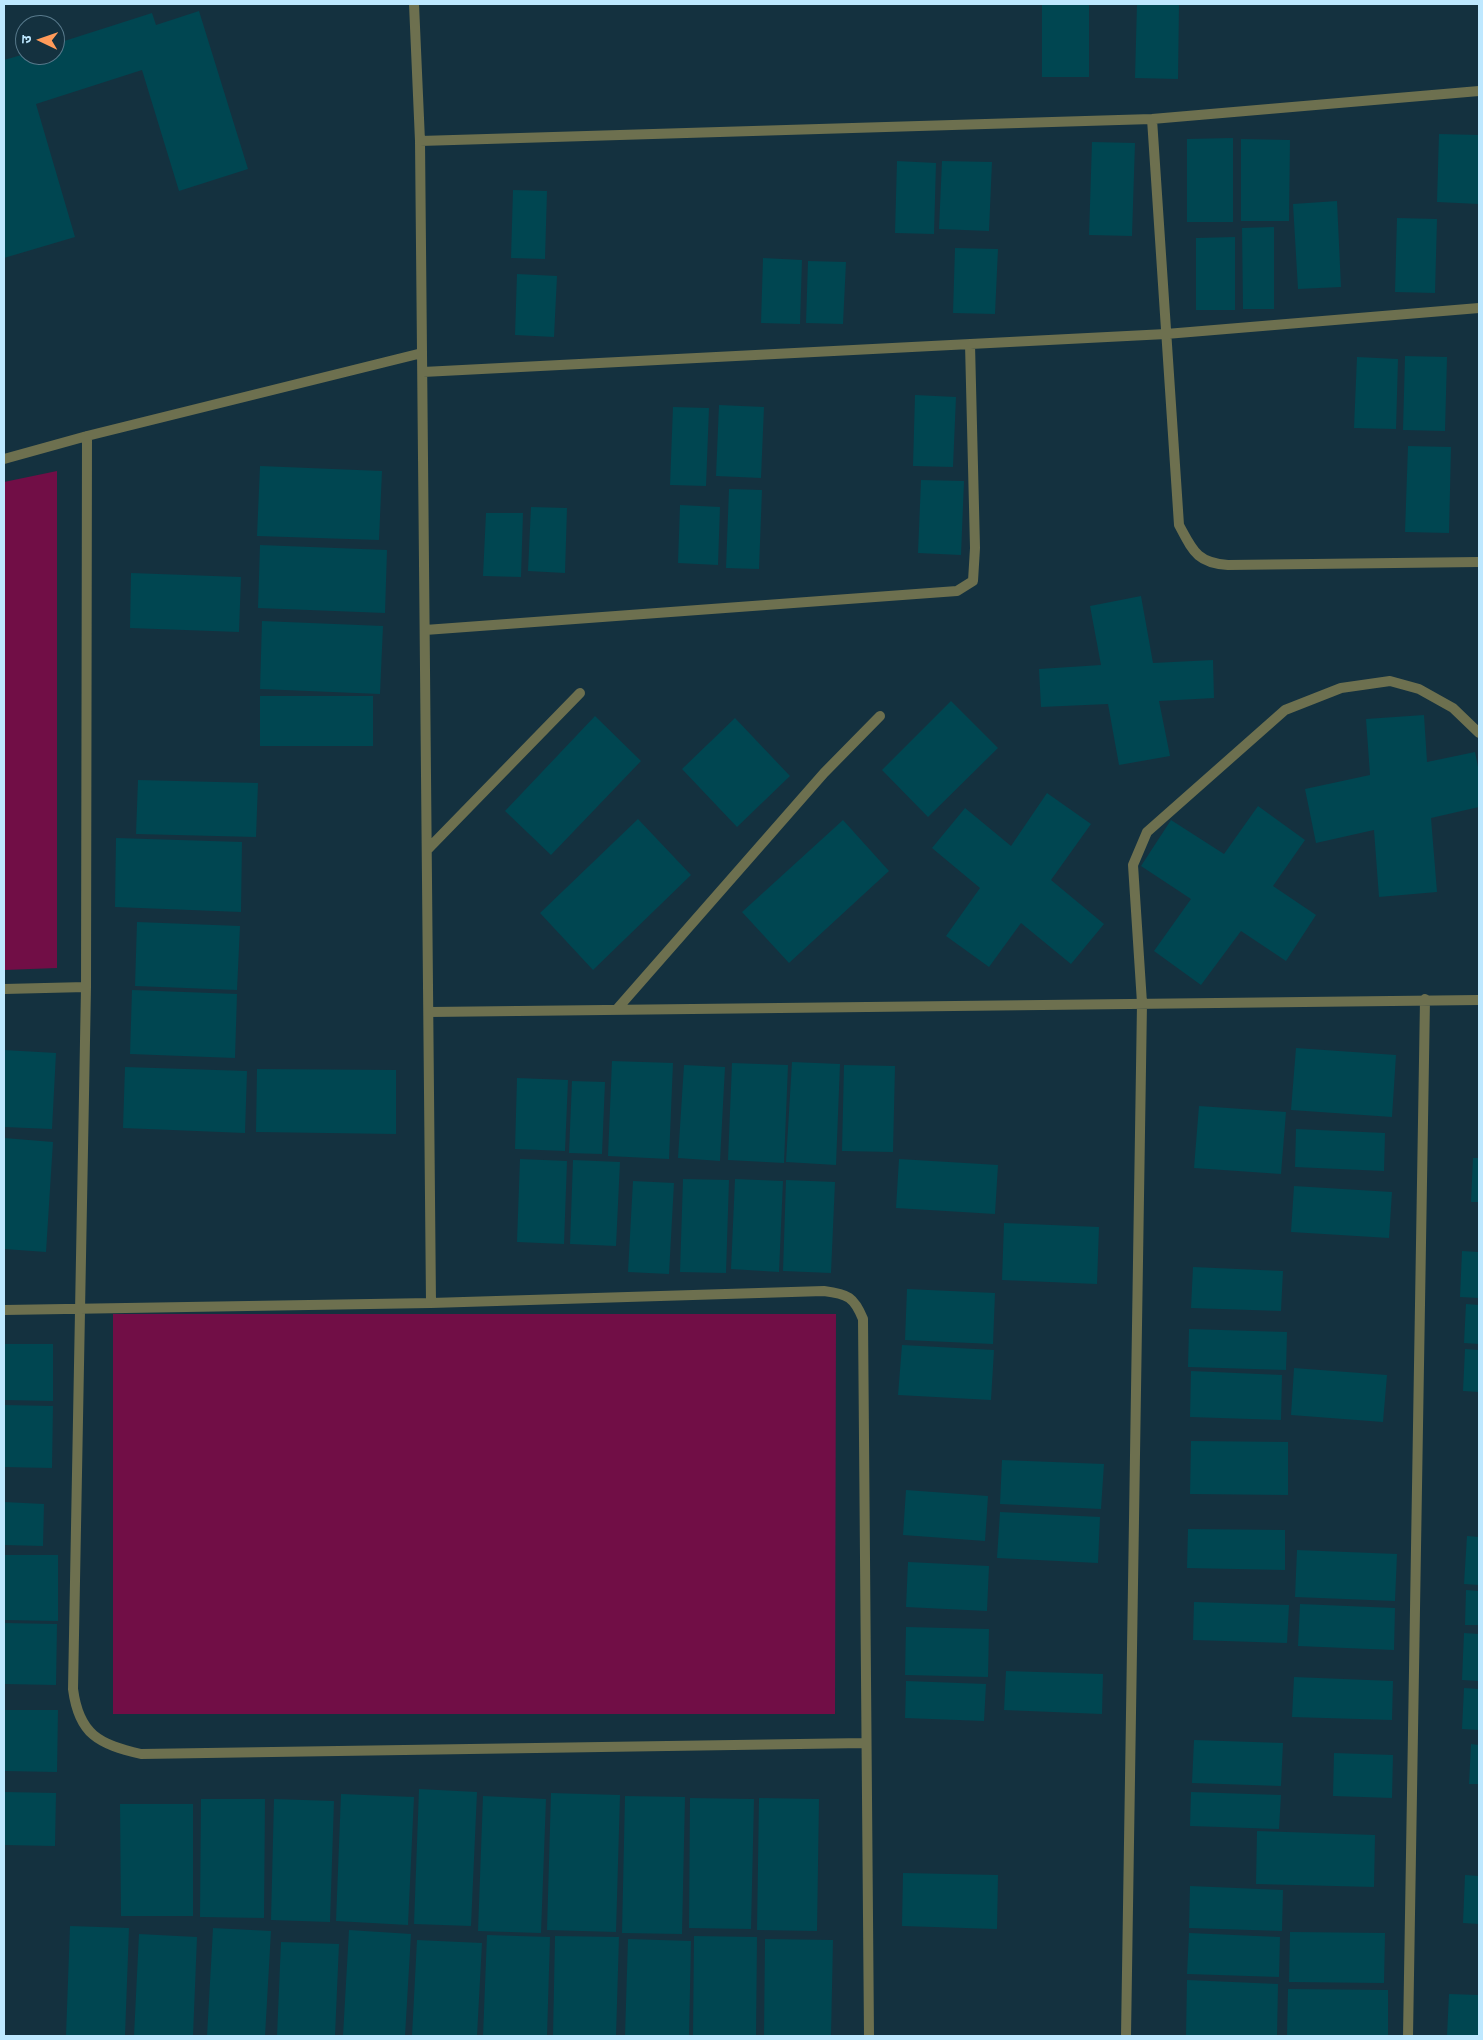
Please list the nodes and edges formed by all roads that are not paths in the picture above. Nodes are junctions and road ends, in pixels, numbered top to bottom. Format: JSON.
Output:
{"nodes":[{"id":1,"x":414,"y":4,"type":"edge"},
{"id":2,"x":1479,"y":90,"type":"edge"},
{"id":3,"x":1152,"y":119,"type":"junction"},
{"id":4,"x":420,"y":141,"type":"junction"},
{"id":5,"x":1479,"y":308,"type":"edge"},
{"id":6,"x":1166,"y":334,"type":"junction"},
{"id":7,"x":970,"y":344,"type":"junction"},
{"id":8,"x":422,"y":353,"type":"junction"},
{"id":9,"x":423,"y":372,"type":"junction"},
{"id":10,"x":87,"y":436,"type":"junction"},
{"id":11,"x":4,"y":459,"type":"edge"},
{"id":12,"x":1479,"y":562,"type":"edge"},
{"id":13,"x":425,"y":630,"type":"junction"},
{"id":14,"x":580,"y":693,"type":"dead end"},
{"id":15,"x":880,"y":716,"type":"dead end"},
{"id":16,"x":1479,"y":733,"type":"edge"},
{"id":17,"x":428,"y":849,"type":"junction"},
{"id":18,"x":86,"y":987,"type":"junction"},
{"id":19,"x":4,"y":989,"type":"edge"},
{"id":20,"x":1425,"y":1000,"type":"junction"},
{"id":21,"x":1479,"y":1000,"type":"edge"},
{"id":22,"x":1142,"y":1003,"type":"junction"},
{"id":23,"x":616,"y":1009,"type":"junction"},
{"id":24,"x":430,"y":1012,"type":"junction"},
{"id":25,"x":430,"y":1303,"type":"junction"},
{"id":26,"x":81,"y":1308,"type":"junction"},
{"id":27,"x":4,"y":1310,"type":"edge"},
{"id":28,"x":865,"y":1743,"type":"junction"},
{"id":29,"x":868,"y":2036,"type":"edge"},
{"id":30,"x":1126,"y":2036,"type":"edge"},
{"id":31,"x":1408,"y":2036,"type":"edge"}],
"edges":[{"from":1,"to":4,"type":"street"},
{"from":2,"to":3,"type":"street"},
{"from":3,"to":4,"type":"street"},
{"from":3,"to":6,"type":"street"},
{"from":4,"to":8,"type":"street"},
{"from":5,"to":6,"type":"street"},
{"from":6,"to":7,"type":"street"},
{"from":6,"to":12,"type":"street"},
{"from":7,"to":9,"type":"street"},
{"from":7,"to":13,"type":"street"},
{"from":8,"to":9,"type":"street"},
{"from":8,"to":10,"type":"street"},
{"from":9,"to":13,"type":"street"},
{"from":10,"to":11,"type":"street"},
{"from":10,"to":18,"type":"street"},
{"from":13,"to":17,"type":"street"},
{"from":14,"to":17,"type":"street"},
{"from":15,"to":23,"type":"street"},
{"from":16,"to":22,"type":"street"},
{"from":17,"to":24,"type":"street"},
{"from":18,"to":19,"type":"street"},
{"from":18,"to":26,"type":"street"},
{"from":20,"to":21,"type":"street"},
{"from":20,"to":22,"type":"street"},
{"from":20,"to":31,"type":"street"},
{"from":22,"to":23,"type":"street"},
{"from":22,"to":30,"type":"street"},
{"from":23,"to":24,"type":"street"},
{"from":24,"to":25,"type":"street"},
{"from":25,"to":26,"type":"street"},
{"from":25,"to":28,"type":"street"},
{"from":26,"to":27,"type":"street"},
{"from":26,"to":28,"type":"street"},
{"from":28,"to":29,"type":"street"}]}
